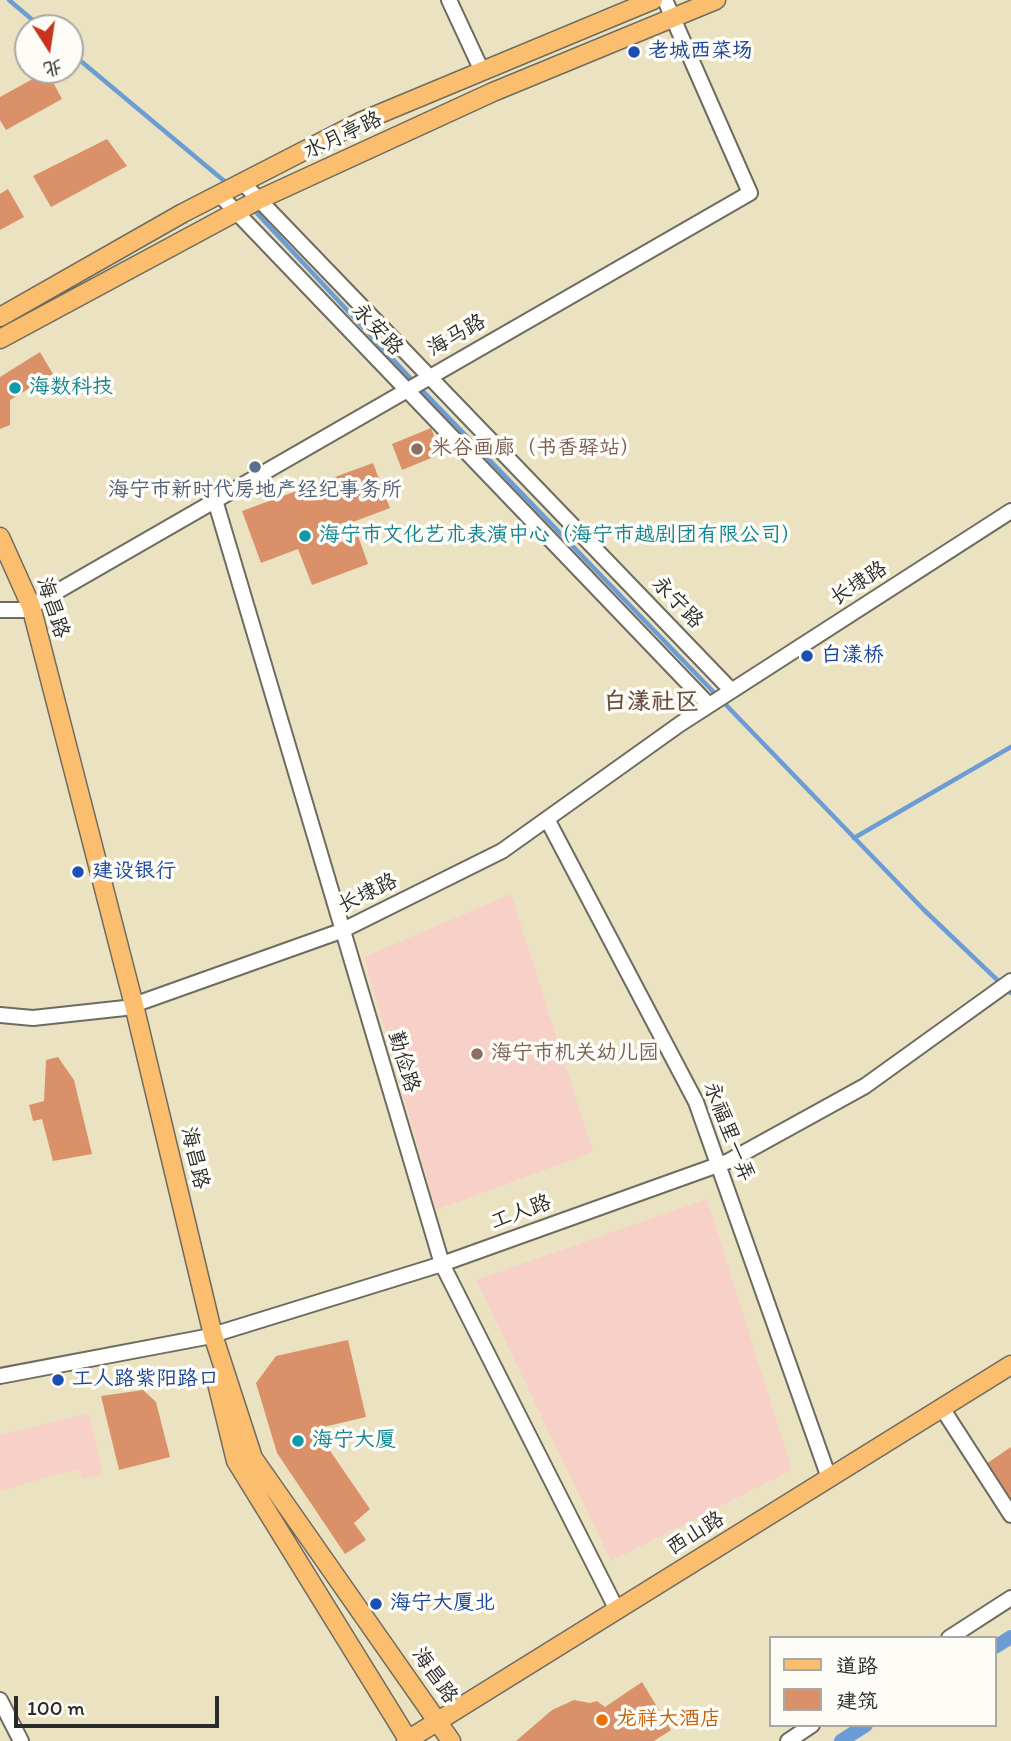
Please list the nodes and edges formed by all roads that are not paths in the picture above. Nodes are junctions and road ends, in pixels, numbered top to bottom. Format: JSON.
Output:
{"nodes":[{"id":1,"x":449,"y":0,"type":"edge"},
{"id":2,"x":653,"y":0,"type":"edge"},
{"id":3,"x":665,"y":0,"type":"edge"},
{"id":4,"x":716,"y":0,"type":"edge"},
{"id":5,"x":673,"y":18,"type":"junction"},
{"id":6,"x":482,"y":71,"type":"junction"},
{"id":7,"x":244,"y":181,"type":"junction"},
{"id":8,"x":216,"y":196,"type":"junction"},
{"id":9,"x":257,"y":201,"type":"junction"},
{"id":10,"x":236,"y":213,"type":"junction"},
{"id":11,"x":0,"y":317,"type":"edge"},
{"id":12,"x":0,"y":339,"type":"edge"},
{"id":13,"x":417,"y":384,"type":"junction"},
{"id":14,"x":215,"y":500,"type":"junction"},
{"id":15,"x":1011,"y":511,"type":"edge"},
{"id":16,"x":0,"y":537,"type":"edge"},
{"id":17,"x":0,"y":557,"type":"edge"},
{"id":18,"x":28,"y":608,"type":"junction"},
{"id":19,"x":0,"y":610,"type":"edge"},
{"id":20,"x":730,"y":691,"type":"junction"},
{"id":21,"x":710,"y":704,"type":"junction"},
{"id":22,"x":547,"y":819,"type":"junction"},
{"id":23,"x":341,"y":931,"type":"junction"},
{"id":24,"x":1006,"y":984,"type":"edge"},
{"id":25,"x":130,"y":1006,"type":"junction"},
{"id":26,"x":0,"y":1015,"type":"edge"},
{"id":27,"x":718,"y":1165,"type":"junction"},
{"id":28,"x":442,"y":1264,"type":"junction"},
{"id":29,"x":209,"y":1336,"type":"junction"},
{"id":30,"x":1011,"y":1365,"type":"edge"},
{"id":31,"x":0,"y":1376,"type":"edge"},
{"id":32,"x":942,"y":1408,"type":"junction"},
{"id":33,"x":829,"y":1478,"type":"junction"},
{"id":34,"x":1011,"y":1516,"type":"edge"},
{"id":35,"x":1011,"y":1598,"type":"edge"},
{"id":36,"x":617,"y":1610,"type":"junction"},
{"id":37,"x":952,"y":1636,"type":"edge"},
{"id":38,"x":0,"y":1700,"type":"edge"},
{"id":39,"x":438,"y":1721,"type":"junction"},
{"id":40,"x":809,"y":1727,"type":"edge"},
{"id":41,"x":21,"y":1741,"type":"edge"},
{"id":42,"x":408,"y":1741,"type":"edge"},
{"id":43,"x":451,"y":1741,"type":"edge"},
{"id":44,"x":788,"y":1741,"type":"edge"}],
"edges":[{"from":1,"to":6,"type":"street"},
{"from":2,"to":6,"type":"main road","name":"水月亭路"},
{"from":3,"to":5,"type":"street","name":"海马路"},
{"from":4,"to":5,"type":"main road","name":"水月亭路"},
{"from":5,"to":9,"type":"main road","name":"水月亭路"},
{"from":5,"to":13,"type":"street","name":"海马路"},
{"from":6,"to":7,"type":"main road","name":"水月亭路"},
{"from":7,"to":8,"type":"main road","name":"水月亭路"},
{"from":7,"to":9,"type":"street","name":"永宁路"},
{"from":8,"to":10,"type":"street","name":"永安路"},
{"from":8,"to":11,"type":"main road","name":"水月亭路"},
{"from":9,"to":10,"type":"main road","name":"水月亭路"},
{"from":9,"to":13,"type":"street","name":"永宁路"},
{"from":10,"to":12,"type":"main road","name":"水月亭路"},
{"from":10,"to":13,"type":"street","name":"永安路"},
{"from":13,"to":14,"type":"street","name":"海马路"},
{"from":13,"to":20,"type":"street","name":"永宁路"},
{"from":13,"to":21,"type":"street","name":"永安路"},
{"from":14,"to":18,"type":"street","name":"海马路"},
{"from":14,"to":23,"type":"street","name":"勤俭路"},
{"from":15,"to":20,"type":"street","name":"长埭路"},
{"from":16,"to":18,"type":"main road","name":"海昌路"},
{"from":17,"to":18,"type":"main road","name":"海昌路"},
{"from":18,"to":19,"type":"street","name":"海马路"},
{"from":18,"to":25,"type":"main road","name":"海昌路"},
{"from":20,"to":21,"type":"street"},
{"from":21,"to":22,"type":"street","name":"长埭路"},
{"from":22,"to":23,"type":"street","name":"长埭路"},
{"from":22,"to":27,"type":"street","name":"永福里一弄"},
{"from":23,"to":25,"type":"street","name":"长埭路"},
{"from":23,"to":28,"type":"street","name":"勤俭路"},
{"from":24,"to":27,"type":"street","name":"工人路"},
{"from":25,"to":26,"type":"street","name":"长埭路"},
{"from":25,"to":29,"type":"main road","name":"海昌路"},
{"from":27,"to":28,"type":"street","name":"工人路"},
{"from":27,"to":33,"type":"street","name":"永福里一弄"},
{"from":28,"to":29,"type":"street","name":"工人路"},
{"from":28,"to":36,"type":"street","name":"勤俭路"},
{"from":29,"to":31,"type":"street","name":"工人路"},
{"from":29,"to":39,"type":"main road","name":"海昌路"},
{"from":29,"to":42,"type":"main road","name":"海昌路"},
{"from":30,"to":32,"type":"main road","name":"西山路"},
{"from":32,"to":33,"type":"main road","name":"西山路"},
{"from":32,"to":34,"type":"street"},
{"from":33,"to":36,"type":"main road","name":"西山路"},
{"from":35,"to":37,"type":"street"},
{"from":36,"to":39,"type":"main road","name":"西山路"},
{"from":38,"to":41,"type":"street"},
{"from":39,"to":42,"type":"main road","name":"西山路"},
{"from":39,"to":43,"type":"main road","name":"海昌路"},
{"from":40,"to":44,"type":"street"}]}
